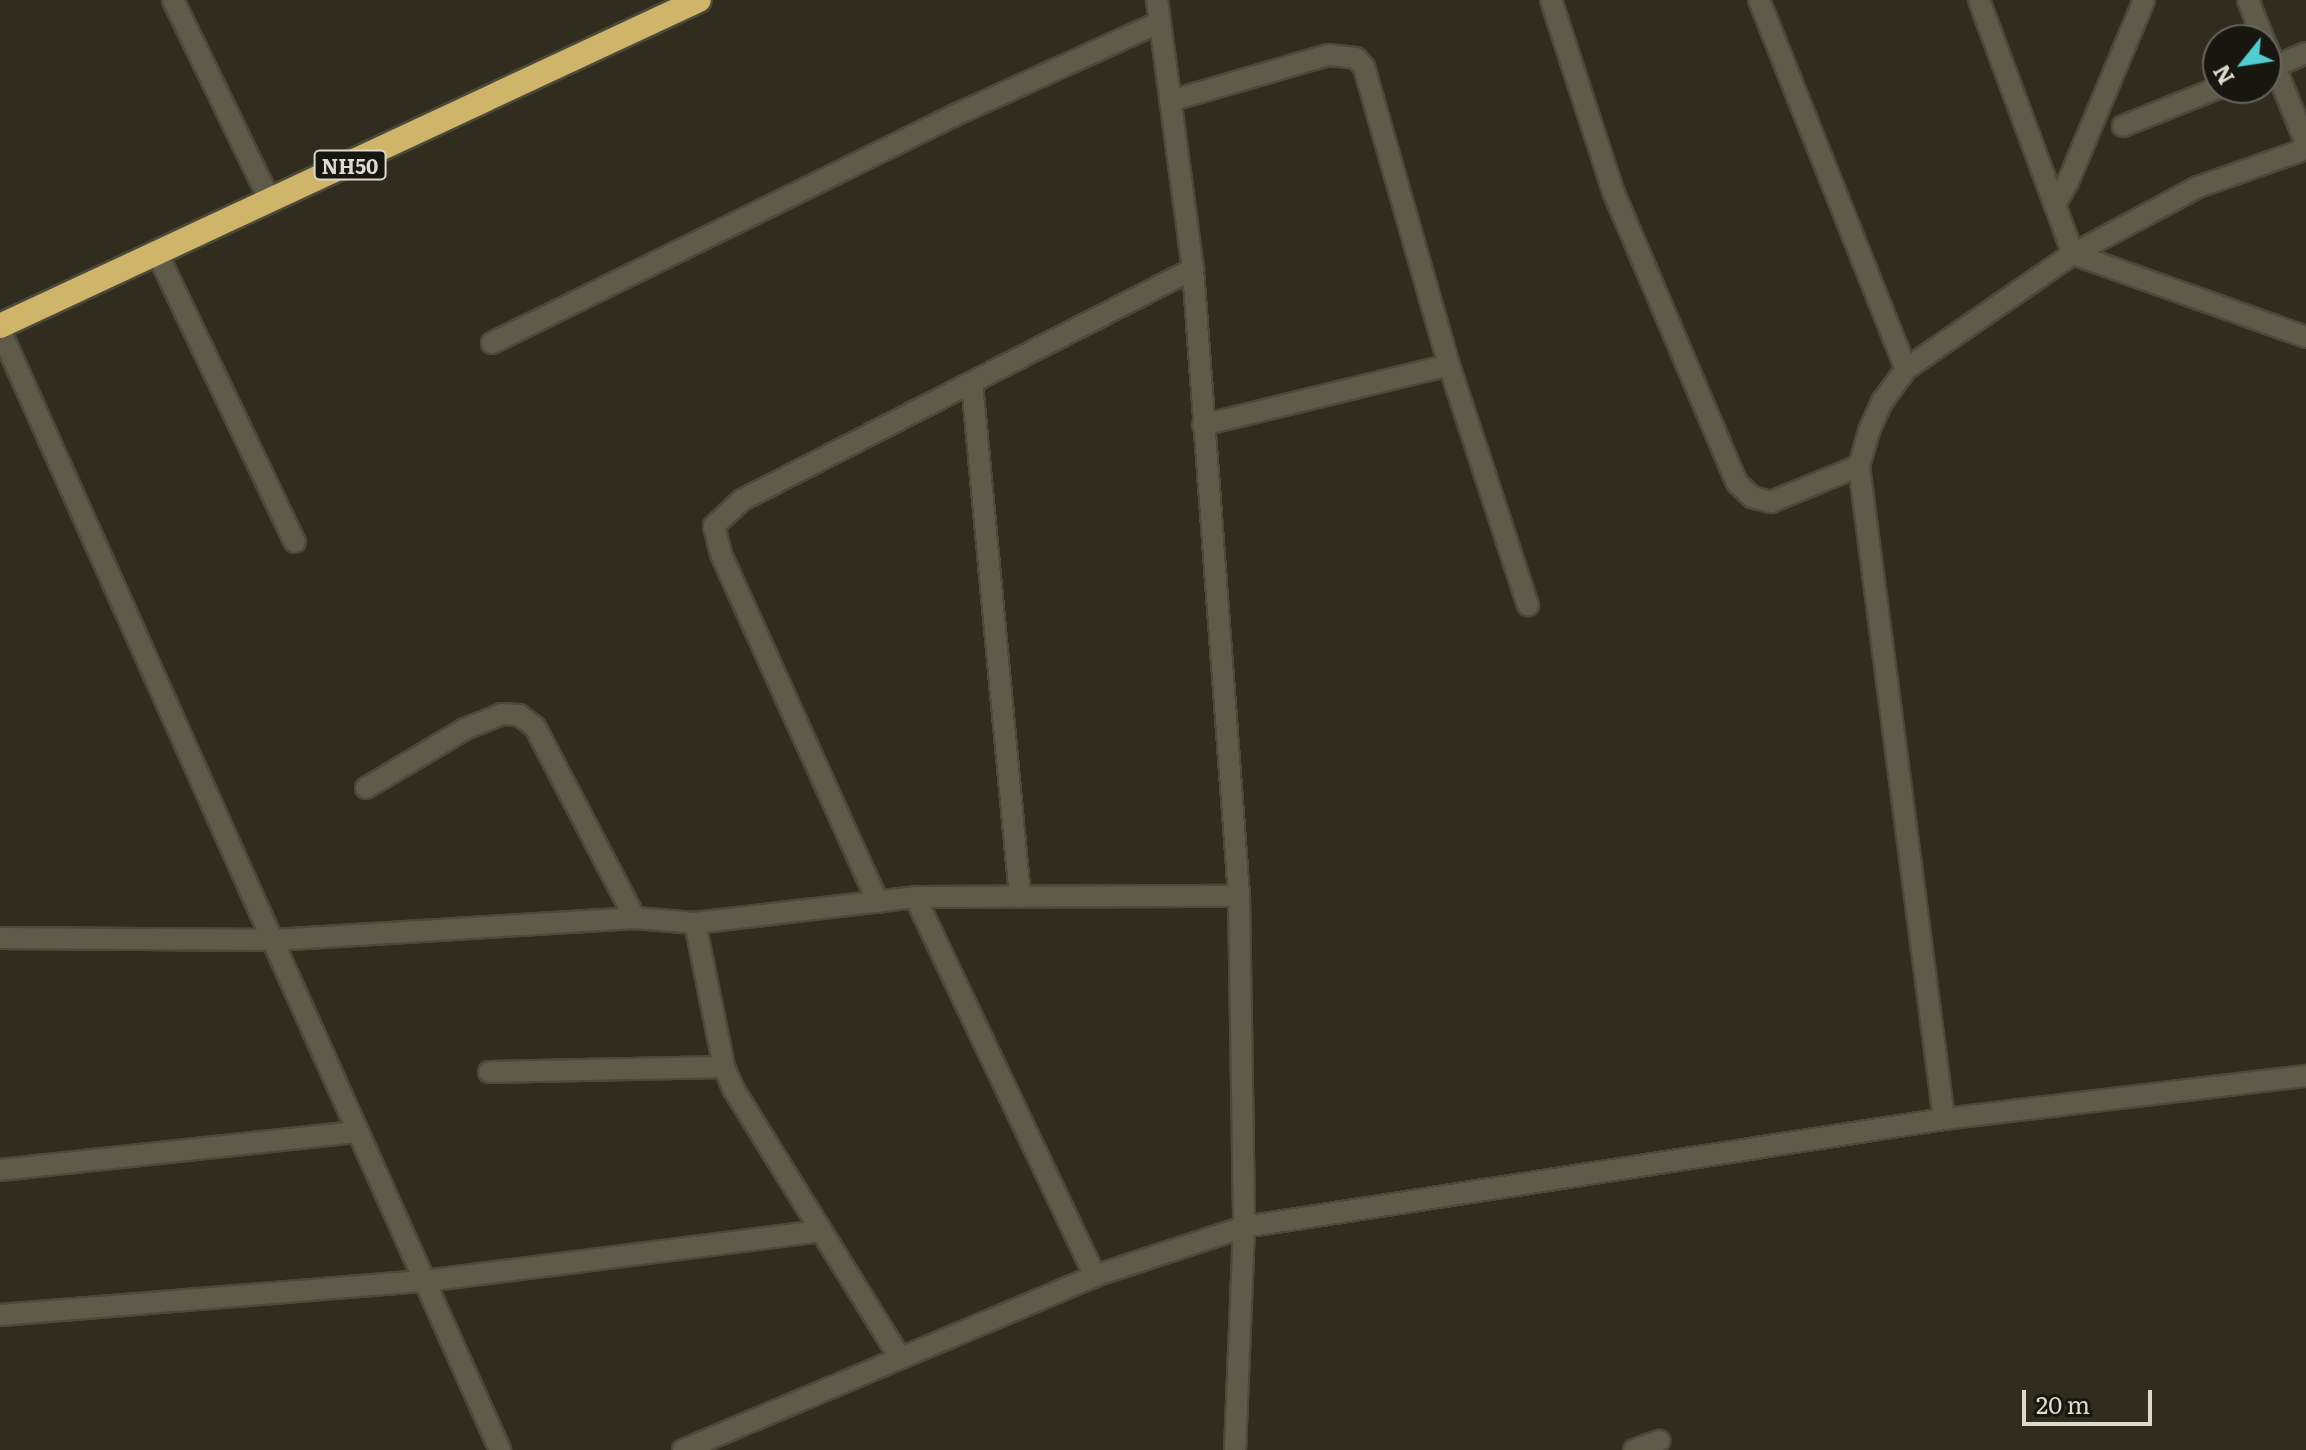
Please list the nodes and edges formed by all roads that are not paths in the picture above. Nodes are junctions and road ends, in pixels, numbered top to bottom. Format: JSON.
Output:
{"nodes":[{"id":1,"x":173,"y":0,"type":"edge"},
{"id":2,"x":699,"y":0,"type":"edge"},
{"id":3,"x":1157,"y":0,"type":"edge"},
{"id":4,"x":1551,"y":0,"type":"edge"},
{"id":5,"x":1759,"y":0,"type":"edge"},
{"id":6,"x":1979,"y":0,"type":"edge"},
{"id":7,"x":2144,"y":0,"type":"edge"},
{"id":8,"x":2248,"y":0,"type":"edge"},
{"id":9,"x":1158,"y":23,"type":"junction"},
{"id":10,"x":2258,"y":24,"type":"edge"},
{"id":11,"x":2306,"y":53,"type":"edge"},
{"id":12,"x":2282,"y":63,"type":"edge"},
{"id":13,"x":2202,"y":94,"type":"edge"},
{"id":14,"x":2282,"y":94,"type":"edge"},
{"id":15,"x":1170,"y":101,"type":"junction"},
{"id":16,"x":2123,"y":126,"type":"dead end"},
{"id":17,"x":2306,"y":146,"type":"edge"},
{"id":18,"x":270,"y":201,"type":"junction"},
{"id":19,"x":2055,"y":205,"type":"junction"},
{"id":20,"x":157,"y":253,"type":"junction"},
{"id":21,"x":2073,"y":254,"type":"junction"},
{"id":22,"x":1193,"y":269,"type":"junction"},
{"id":23,"x":0,"y":328,"type":"edge"},
{"id":24,"x":2306,"y":337,"type":"edge"},
{"id":25,"x":492,"y":343,"type":"dead end"},
{"id":26,"x":1449,"y":365,"type":"junction"},
{"id":27,"x":1906,"y":369,"type":"junction"},
{"id":28,"x":972,"y":383,"type":"junction"},
{"id":29,"x":1203,"y":425,"type":"junction"},
{"id":30,"x":1859,"y":466,"type":"junction"},
{"id":31,"x":295,"y":542,"type":"dead end"},
{"id":32,"x":1528,"y":605,"type":"dead end"},
{"id":33,"x":366,"y":788,"type":"dead end"},
{"id":34,"x":1239,"y":896,"type":"junction"},
{"id":35,"x":915,"y":897,"type":"junction"},
{"id":36,"x":1020,"y":897,"type":"junction"},
{"id":37,"x":878,"y":902,"type":"junction"},
{"id":38,"x":635,"y":918,"type":"junction"},
{"id":39,"x":695,"y":923,"type":"junction"},
{"id":40,"x":0,"y":938,"type":"edge"},
{"id":41,"x":274,"y":940,"type":"junction"},
{"id":42,"x":724,"y":1067,"type":"junction"},
{"id":43,"x":489,"y":1072,"type":"dead end"},
{"id":44,"x":2306,"y":1076,"type":"edge"},
{"id":45,"x":1944,"y":1119,"type":"junction"},
{"id":46,"x":358,"y":1132,"type":"junction"},
{"id":47,"x":0,"y":1170,"type":"edge"},
{"id":48,"x":1244,"y":1227,"type":"junction"},
{"id":49,"x":821,"y":1231,"type":"junction"},
{"id":50,"x":1095,"y":1276,"type":"junction"},
{"id":51,"x":425,"y":1281,"type":"junction"},
{"id":52,"x":0,"y":1315,"type":"edge"},
{"id":53,"x":900,"y":1358,"type":"junction"},
{"id":54,"x":1659,"y":1441,"type":"dead end"},
{"id":55,"x":500,"y":1450,"type":"edge"},
{"id":56,"x":683,"y":1450,"type":"edge"},
{"id":57,"x":1235,"y":1450,"type":"edge"},
{"id":58,"x":1634,"y":1450,"type":"edge"}],
"edges":[{"from":1,"to":18,"type":"street"},
{"from":2,"to":18,"type":"highway","number":"NH50"},
{"from":3,"to":9,"type":"street"},
{"from":4,"to":30,"type":"street"},
{"from":5,"to":27,"type":"street"},
{"from":6,"to":19,"type":"street"},
{"from":7,"to":19,"type":"street"},
{"from":8,"to":10,"type":"street"},
{"from":9,"to":15,"type":"street"},
{"from":9,"to":25,"type":"street"},
{"from":11,"to":12,"type":"street"},
{"from":13,"to":16,"type":"street"},
{"from":14,"to":17,"type":"street"},
{"from":15,"to":22,"type":"street"},
{"from":15,"to":26,"type":"street"},
{"from":17,"to":21,"type":"street"},
{"from":18,"to":20,"type":"highway","number":"NH50"},
{"from":19,"to":21,"type":"street"},
{"from":20,"to":23,"type":"highway","number":"NH50"},
{"from":20,"to":31,"type":"street"},
{"from":21,"to":24,"type":"street"},
{"from":21,"to":27,"type":"street"},
{"from":22,"to":28,"type":"street"},
{"from":22,"to":29,"type":"street"},
{"from":23,"to":41,"type":"street"},
{"from":26,"to":29,"type":"street"},
{"from":26,"to":32,"type":"street"},
{"from":27,"to":30,"type":"street"},
{"from":28,"to":36,"type":"street"},
{"from":28,"to":37,"type":"street"},
{"from":29,"to":34,"type":"street"},
{"from":30,"to":45,"type":"street"},
{"from":33,"to":38,"type":"street"},
{"from":34,"to":36,"type":"street"},
{"from":34,"to":48,"type":"street"},
{"from":35,"to":36,"type":"street"},
{"from":35,"to":37,"type":"street"},
{"from":35,"to":50,"type":"street"},
{"from":37,"to":39,"type":"street"},
{"from":38,"to":39,"type":"street"},
{"from":38,"to":41,"type":"street"},
{"from":39,"to":42,"type":"street"},
{"from":40,"to":41,"type":"street"},
{"from":41,"to":46,"type":"street"},
{"from":42,"to":43,"type":"street"},
{"from":42,"to":49,"type":"street"},
{"from":44,"to":45,"type":"street"},
{"from":45,"to":48,"type":"street"},
{"from":46,"to":47,"type":"street"},
{"from":46,"to":51,"type":"street"},
{"from":48,"to":50,"type":"street"},
{"from":48,"to":57,"type":"street"},
{"from":49,"to":51,"type":"street"},
{"from":49,"to":53,"type":"street"},
{"from":50,"to":53,"type":"street"},
{"from":51,"to":52,"type":"street"},
{"from":51,"to":55,"type":"street"},
{"from":53,"to":56,"type":"street"},
{"from":54,"to":58,"type":"street"}]}
